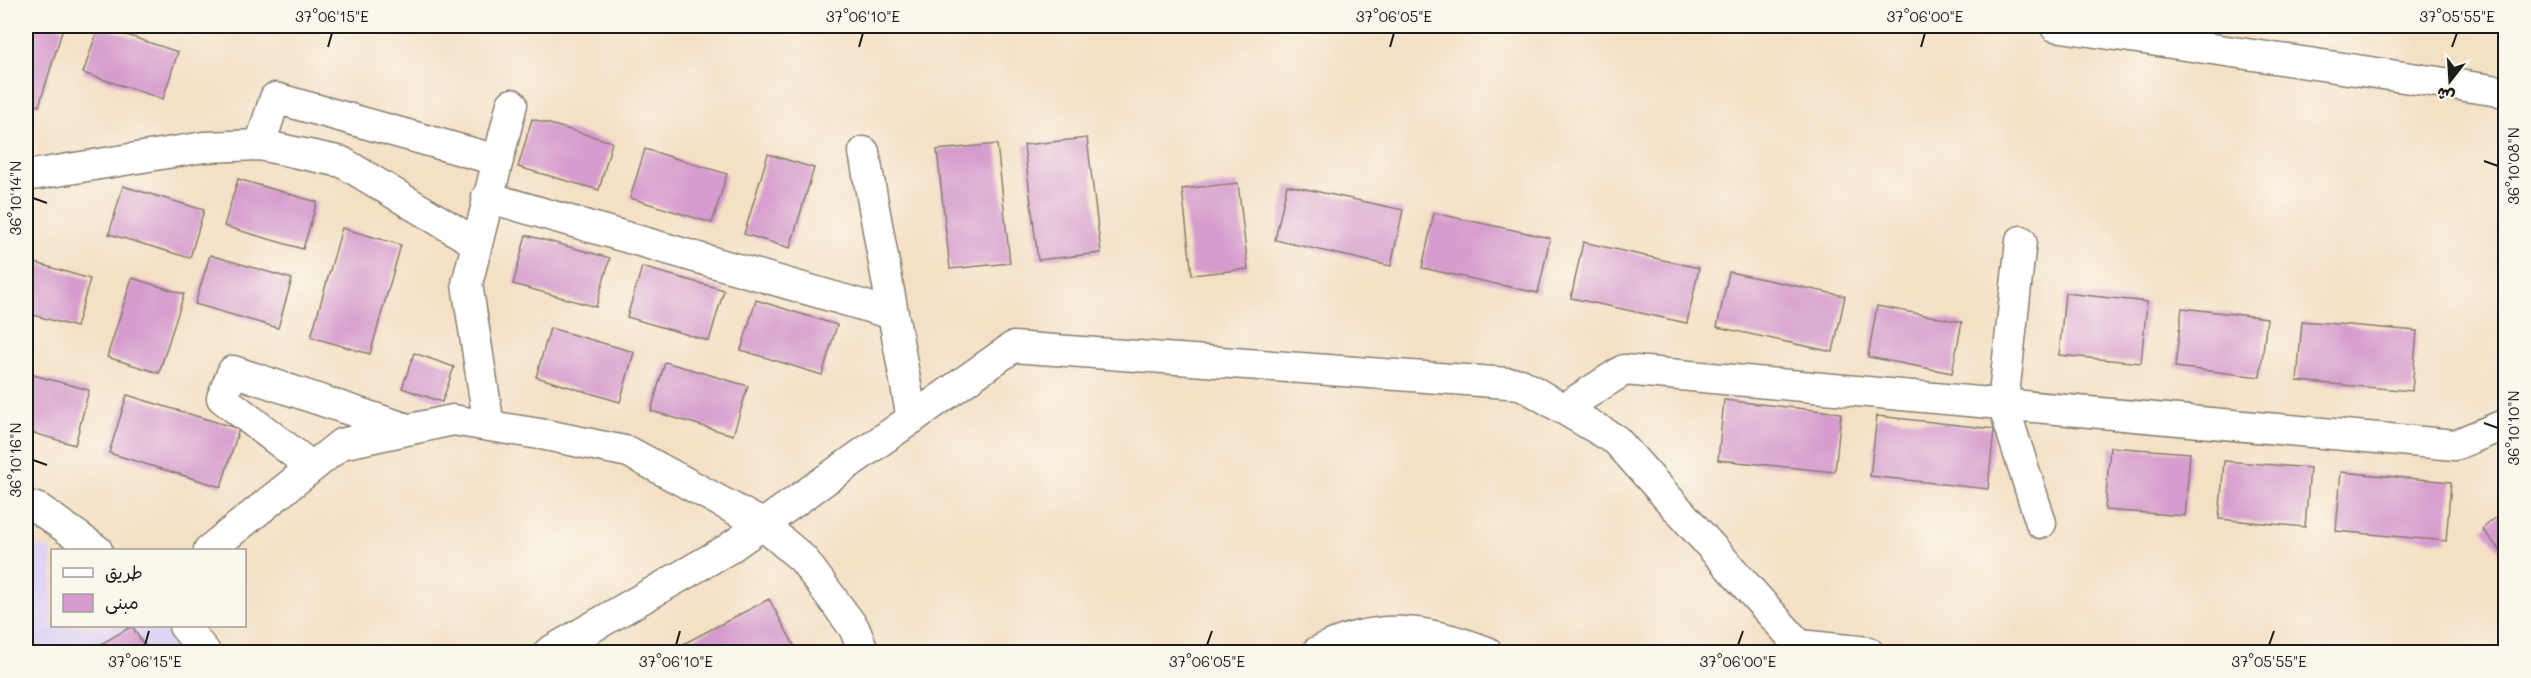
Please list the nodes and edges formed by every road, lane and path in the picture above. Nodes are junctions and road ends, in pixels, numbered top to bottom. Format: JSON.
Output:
{"nodes":[{"id":1,"x":2055,"y":26,"type":"edge"},
{"id":2,"x":2505,"y":92,"type":"edge"},
{"id":3,"x":513,"y":104,"type":"dead end"},
{"id":4,"x":260,"y":145,"type":"junction"},
{"id":5,"x":864,"y":152,"type":"dead end"},
{"id":6,"x":497,"y":160,"type":"junction"},
{"id":7,"x":26,"y":176,"type":"edge"},
{"id":8,"x":487,"y":197,"type":"junction"},
{"id":9,"x":2021,"y":241,"type":"dead end"},
{"id":10,"x":476,"y":243,"type":"junction"},
{"id":11,"x":893,"y":314,"type":"junction"},
{"id":12,"x":2003,"y":404,"type":"junction"},
{"id":13,"x":1563,"y":409,"type":"junction"},
{"id":14,"x":912,"y":419,"type":"junction"},
{"id":15,"x":2505,"y":424,"type":"edge"},
{"id":16,"x":489,"y":426,"type":"junction"},
{"id":17,"x":410,"y":430,"type":"junction"},
{"id":18,"x":312,"y":467,"type":"junction"},
{"id":19,"x":26,"y":506,"type":"edge"},
{"id":20,"x":2041,"y":523,"type":"dead end"},
{"id":21,"x":762,"y":524,"type":"junction"},
{"id":22,"x":96,"y":549,"type":"edge"},
{"id":23,"x":210,"y":549,"type":"edge"},
{"id":24,"x":185,"y":627,"type":"edge"},
{"id":25,"x":1796,"y":649,"type":"edge"},
{"id":26,"x":205,"y":652,"type":"edge"},
{"id":27,"x":549,"y":652,"type":"edge"},
{"id":28,"x":864,"y":652,"type":"edge"},
{"id":29,"x":1317,"y":652,"type":"edge"},
{"id":30,"x":1487,"y":652,"type":"edge"},
{"id":31,"x":1868,"y":652,"type":"edge"}],
"edges":[{"from":1,"to":2,"type":"street"},
{"from":3,"to":6,"type":"street"},
{"from":4,"to":6,"type":"street"},
{"from":4,"to":7,"type":"street"},
{"from":4,"to":10,"type":"street"},
{"from":5,"to":11,"type":"street"},
{"from":6,"to":8,"type":"street"},
{"from":8,"to":10,"type":"street"},
{"from":8,"to":11,"type":"street"},
{"from":9,"to":12,"type":"street"},
{"from":10,"to":16,"type":"street"},
{"from":11,"to":14,"type":"street"},
{"from":12,"to":13,"type":"street"},
{"from":12,"to":15,"type":"street"},
{"from":12,"to":20,"type":"street"},
{"from":13,"to":14,"type":"street"},
{"from":13,"to":25,"type":"street"},
{"from":14,"to":21,"type":"street"},
{"from":16,"to":17,"type":"street"},
{"from":16,"to":21,"type":"street"},
{"from":17,"to":18,"type":"street"},
{"from":17,"to":18,"type":"street"},
{"from":18,"to":23,"type":"street"},
{"from":19,"to":22,"type":"street"},
{"from":21,"to":27,"type":"street"},
{"from":21,"to":28,"type":"street"},
{"from":24,"to":26,"type":"street"},
{"from":25,"to":31,"type":"street"},
{"from":29,"to":30,"type":"street"}]}
